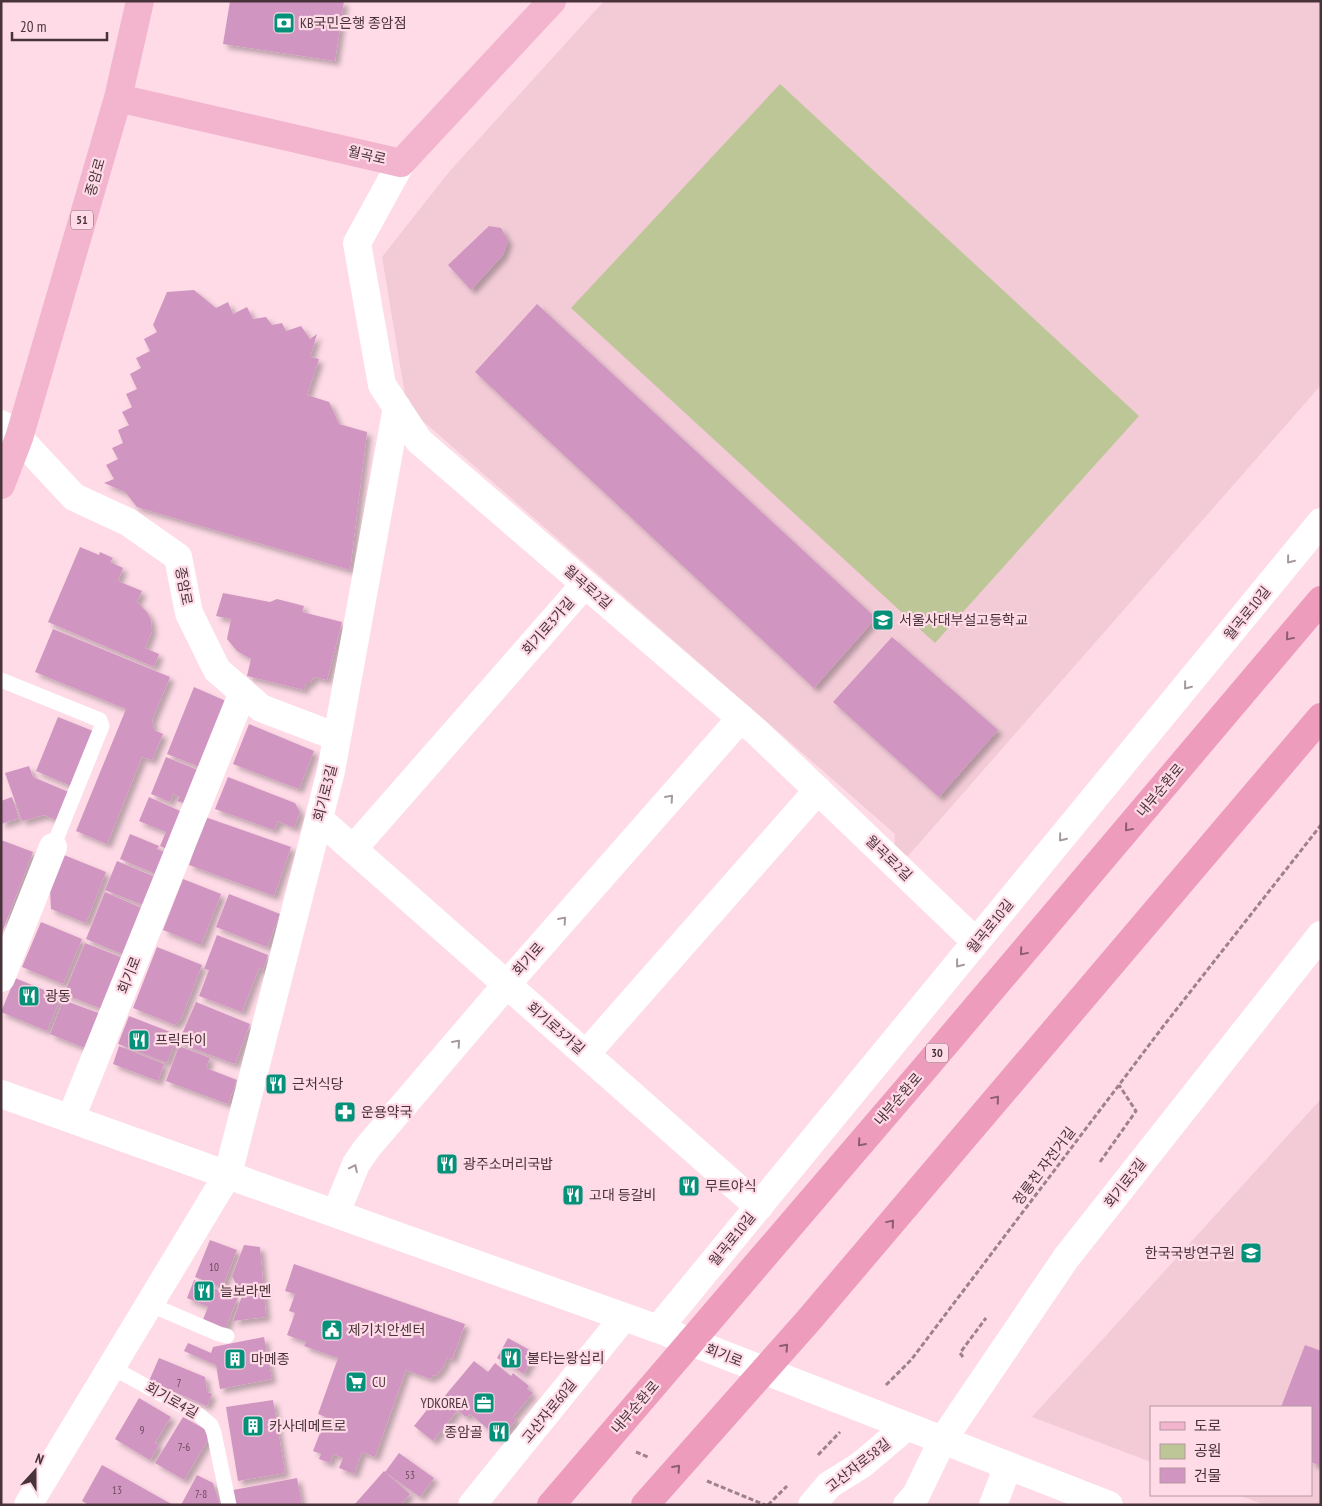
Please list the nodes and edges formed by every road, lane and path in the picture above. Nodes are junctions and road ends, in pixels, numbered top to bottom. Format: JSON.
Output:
{"nodes":[{"id":1,"x":140,"y":1,"type":"edge"},
{"id":2,"x":552,"y":1,"type":"edge"},
{"id":3,"x":118,"y":98,"type":"junction"},
{"id":4,"x":401,"y":163,"type":"junction"},
{"id":5,"x":397,"y":408,"type":"junction"},
{"id":6,"x":10,"y":431,"type":"edge"},
{"id":7,"x":1,"y":485,"type":"edge"},
{"id":8,"x":1321,"y":522,"type":"edge"},
{"id":9,"x":584,"y":584,"type":"junction"},
{"id":10,"x":1321,"y":600,"type":"edge"},
{"id":11,"x":1,"y":680,"type":"edge"},
{"id":12,"x":243,"y":692,"type":"junction"},
{"id":13,"x":1321,"y":717,"type":"edge"},
{"id":14,"x":741,"y":718,"type":"junction"},
{"id":15,"x":337,"y":737,"type":"junction"},
{"id":16,"x":818,"y":790,"type":"junction"},
{"id":17,"x":319,"y":819,"type":"junction"},
{"id":18,"x":1321,"y":825,"type":"edge"},
{"id":19,"x":53,"y":847,"type":"joint"},
{"id":20,"x":353,"y":849,"type":"junction"},
{"id":21,"x":1321,"y":935,"type":"edge"},
{"id":22,"x":976,"y":942,"type":"junction"},
{"id":23,"x":1,"y":978,"type":"edge"},
{"id":24,"x":507,"y":984,"type":"junction"},
{"id":25,"x":586,"y":1054,"type":"junction"},
{"id":26,"x":1,"y":1094,"type":"edge"},
{"id":27,"x":71,"y":1118,"type":"junction"},
{"id":28,"x":228,"y":1174,"type":"junction"},
{"id":29,"x":759,"y":1207,"type":"junction"},
{"id":30,"x":336,"y":1213,"type":"junction"},
{"id":31,"x":149,"y":1304,"type":"junction"},
{"id":32,"x":624,"y":1317,"type":"junction"},
{"id":33,"x":658,"y":1329,"type":"junction"},
{"id":34,"x":227,"y":1336,"type":"dead end"},
{"id":35,"x":111,"y":1367,"type":"junction"},
{"id":36,"x":886,"y":1386,"type":"dead end"},
{"id":37,"x":845,"y":1427,"type":"dead end"},
{"id":38,"x":906,"y":1427,"type":"junction"},
{"id":39,"x":942,"y":1441,"type":"junction"},
{"id":40,"x":817,"y":1456,"type":"dead end"},
{"id":41,"x":1008,"y":1466,"type":"junction"},
{"id":42,"x":789,"y":1484,"type":"dead end"},
{"id":43,"x":28,"y":1505,"type":"edge"},
{"id":44,"x":229,"y":1505,"type":"edge"},
{"id":45,"x":472,"y":1505,"type":"edge"},
{"id":46,"x":551,"y":1505,"type":"edge"},
{"id":47,"x":645,"y":1505,"type":"edge"},
{"id":48,"x":768,"y":1505,"type":"edge"},
{"id":49,"x":812,"y":1505,"type":"edge"},
{"id":50,"x":907,"y":1505,"type":"edge"},
{"id":51,"x":993,"y":1505,"type":"edge"},
{"id":52,"x":1109,"y":1505,"type":"edge"}],
"edges":[{"from":1,"to":3,"type":"main road","name":"종암로","number":"51"},
{"from":2,"to":4,"type":"main road","name":"월곡로"},
{"from":3,"to":4,"type":"main road","name":"월곡로"},
{"from":3,"to":6,"type":"main road","name":"종암로","number":"51"},
{"from":4,"to":5,"type":"street","name":"월곡로2길"},
{"from":5,"to":9,"type":"street","name":"월곡로2길"},
{"from":5,"to":15,"type":"street","name":"회기로3길"},
{"from":6,"to":7,"type":"main road","name":"종암로","number":"51"},
{"from":6,"to":12,"type":"street","name":"종암로"},
{"from":8,"to":22,"type":"street","name":"월곡로10길","one_way":true},
{"from":9,"to":14,"type":"street","name":"월곡로2길"},
{"from":9,"to":20,"type":"street","name":"회기로3가길"},
{"from":10,"to":46,"type":"highway","name":"내부순환로","number":"30","one_way":true},
{"from":11,"to":19,"type":"lane"},
{"from":12,"to":15,"type":"street","name":"종암로"},
{"from":12,"to":27,"type":"street","name":"회기로"},
{"from":47,"to":13,"type":"highway","one_way":true},
{"from":14,"to":16,"type":"street","name":"월곡로2길"},
{"from":24,"to":14,"type":"street","name":"회기로","one_way":true},
{"from":15,"to":17,"type":"street","name":"회기로3길"},
{"from":16,"to":22,"type":"street","name":"월곡로2길"},
{"from":16,"to":25,"type":"street"},
{"from":17,"to":20,"type":"street","name":"회기로3가길"},
{"from":17,"to":28,"type":"street","name":"회기로3길"},
{"from":18,"to":36,"type":"path","name":"정릉천 자전거길"},
{"from":19,"to":23,"type":"street"},
{"from":20,"to":24,"type":"street","name":"회기로3가길"},
{"from":21,"to":39,"type":"street","name":"회기로5길"},
{"from":22,"to":29,"type":"street","name":"월곡로10길","one_way":true},
{"from":24,"to":25,"type":"street","name":"회기로3가길"},
{"from":30,"to":24,"type":"street","name":"회기로","one_way":true},
{"from":25,"to":29,"type":"street","name":"회기로3가길"},
{"from":26,"to":27,"type":"street","name":"회기로"},
{"from":27,"to":28,"type":"street","name":"회기로"},
{"from":28,"to":30,"type":"street","name":"회기로"},
{"from":28,"to":31,"type":"street"},
{"from":29,"to":33,"type":"street","name":"월곡로10길"},
{"from":30,"to":32,"type":"street","name":"회기로"},
{"from":31,"to":34,"type":"lane"},
{"from":31,"to":35,"type":"street"},
{"from":32,"to":33,"type":"street","name":"회기로"},
{"from":32,"to":45,"type":"street","name":"고산자로60길"},
{"from":33,"to":38,"type":"street","name":"회기로"},
{"from":35,"to":43,"type":"street"},
{"from":35,"to":44,"type":"lane","name":"회기로4길"},
{"from":37,"to":40,"type":"path"},
{"from":38,"to":39,"type":"street","name":"회기로"},
{"from":38,"to":49,"type":"street","name":"고산자로58길"},
{"from":39,"to":41,"type":"street","name":"회기로"},
{"from":39,"to":50,"type":"street","name":"회기로5길"},
{"from":41,"to":51,"type":"street"},
{"from":41,"to":52,"type":"street","name":"회기로"},
{"from":42,"to":48,"type":"path"}]}
